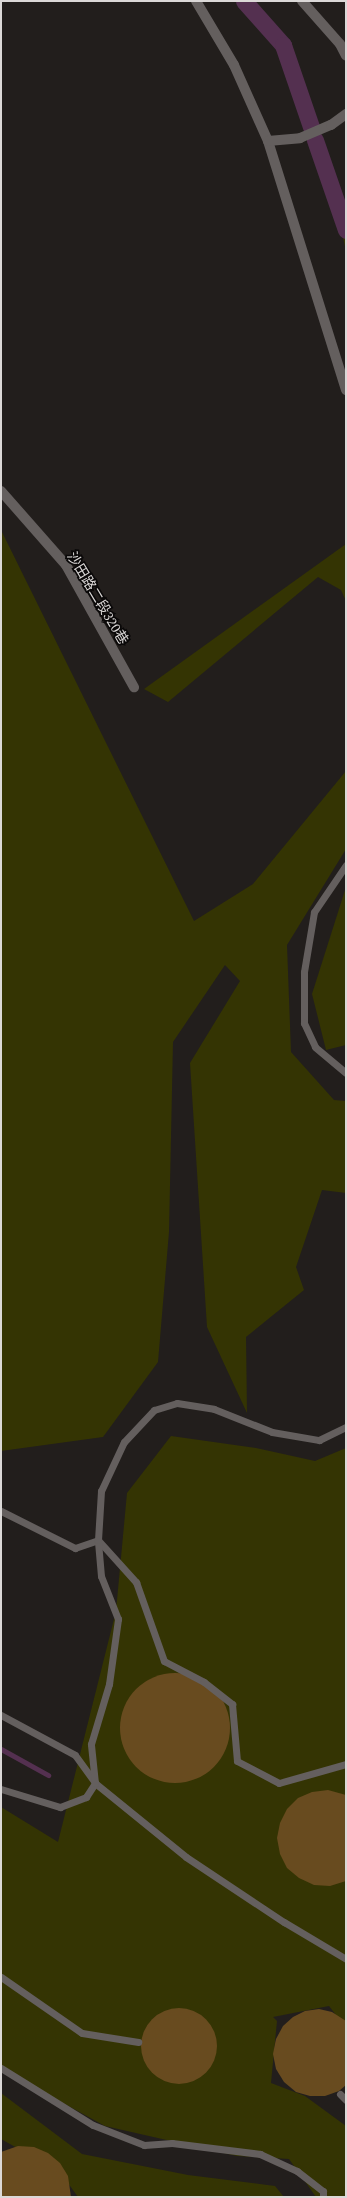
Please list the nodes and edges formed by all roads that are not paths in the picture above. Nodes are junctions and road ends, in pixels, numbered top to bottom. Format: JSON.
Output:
{"nodes":[{"id":1,"x":196,"y":1,"type":"edge"},
{"id":2,"x":302,"y":1,"type":"edge"},
{"id":3,"x":346,"y":56,"type":"edge"},
{"id":4,"x":346,"y":114,"type":"edge"},
{"id":5,"x":268,"y":141,"type":"junction"},
{"id":6,"x":346,"y":390,"type":"edge"},
{"id":7,"x":1,"y":491,"type":"edge"},
{"id":8,"x":134,"y":687,"type":"dead end"},
{"id":9,"x":346,"y":865,"type":"edge"},
{"id":10,"x":346,"y":1073,"type":"edge"},
{"id":11,"x":346,"y":1427,"type":"edge"},
{"id":12,"x":1,"y":1511,"type":"edge"},
{"id":13,"x":98,"y":1540,"type":"junction"},
{"id":14,"x":1,"y":1715,"type":"edge"},
{"id":15,"x":346,"y":1764,"type":"edge"},
{"id":16,"x":96,"y":1783,"type":"junction"},
{"id":17,"x":1,"y":1789,"type":"edge"},
{"id":18,"x":346,"y":1959,"type":"edge"},
{"id":19,"x":1,"y":1977,"type":"edge"},
{"id":20,"x":138,"y":2042,"type":"dead end"},
{"id":21,"x":1,"y":2068,"type":"edge"},
{"id":22,"x":340,"y":2094,"type":"dead end"},
{"id":23,"x":346,"y":2100,"type":"edge"},
{"id":24,"x":323,"y":2197,"type":"edge"}],
"edges":[{"from":1,"to":5,"type":"street"},
{"from":2,"to":3,"type":"street"},
{"from":4,"to":5,"type":"street"},
{"from":5,"to":6,"type":"street"},
{"from":7,"to":8,"type":"street","name":"沙田路二段320巷"},
{"from":9,"to":10,"type":"lane"},
{"from":11,"to":13,"type":"lane"},
{"from":12,"to":13,"type":"lane"},
{"from":13,"to":15,"type":"lane"},
{"from":13,"to":16,"type":"lane"},
{"from":14,"to":16,"type":"lane"},
{"from":16,"to":17,"type":"lane"},
{"from":16,"to":18,"type":"lane"},
{"from":19,"to":20,"type":"lane"},
{"from":21,"to":24,"type":"lane"},
{"from":22,"to":23,"type":"lane"}]}
